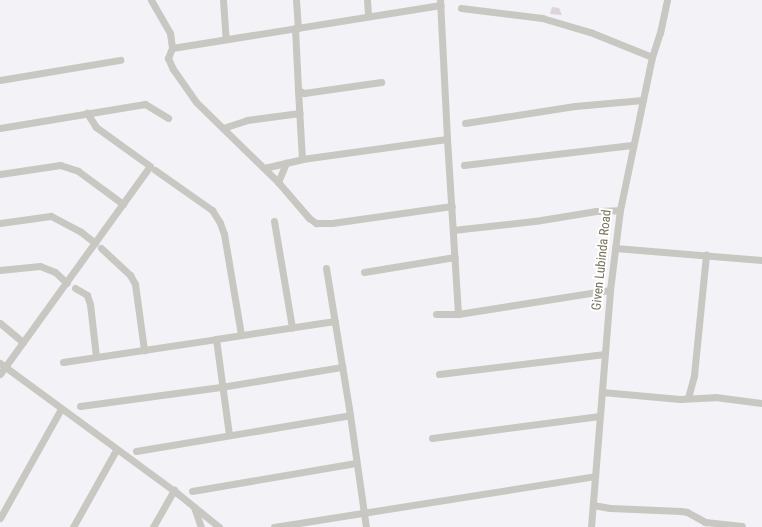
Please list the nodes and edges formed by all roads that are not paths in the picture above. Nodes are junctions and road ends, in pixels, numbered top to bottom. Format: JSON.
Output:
{"nodes":[{"id":1,"x":151,"y":0,"type":"edge"},
{"id":2,"x":223,"y":0,"type":"edge"},
{"id":3,"x":296,"y":0,"type":"edge"},
{"id":4,"x":368,"y":0,"type":"edge"},
{"id":5,"x":667,"y":0,"type":"edge"},
{"id":6,"x":441,"y":3,"type":"edge"},
{"id":7,"x":461,"y":8,"type":"dead end"},
{"id":8,"x":368,"y":16,"type":"junction"},
{"id":9,"x":296,"y":28,"type":"junction"},
{"id":10,"x":226,"y":39,"type":"junction"},
{"id":11,"x":173,"y":44,"type":"junction"},
{"id":12,"x":652,"y":57,"type":"junction"},
{"id":13,"x":120,"y":60,"type":"dead end"},
{"id":14,"x":0,"y":80,"type":"edge"},
{"id":15,"x":381,"y":82,"type":"dead end"},
{"id":16,"x":298,"y":90,"type":"junction"},
{"id":17,"x":642,"y":100,"type":"junction"},
{"id":18,"x":87,"y":113,"type":"junction"},
{"id":19,"x":300,"y":114,"type":"junction"},
{"id":20,"x":168,"y":118,"type":"dead end"},
{"id":21,"x":465,"y":123,"type":"dead end"},
{"id":22,"x":0,"y":128,"type":"edge"},
{"id":23,"x":223,"y":128,"type":"junction"},
{"id":24,"x":448,"y":139,"type":"junction"},
{"id":25,"x":632,"y":145,"type":"junction"},
{"id":26,"x":302,"y":159,"type":"junction"},
{"id":27,"x":286,"y":163,"type":"junction"},
{"id":28,"x":464,"y":165,"type":"dead end"},
{"id":29,"x":264,"y":168,"type":"junction"},
{"id":30,"x":155,"y":170,"type":"dead end"},
{"id":31,"x":0,"y":174,"type":"edge"},
{"id":32,"x":278,"y":182,"type":"junction"},
{"id":33,"x":123,"y":204,"type":"junction"},
{"id":34,"x":452,"y":206,"type":"junction"},
{"id":35,"x":620,"y":210,"type":"junction"},
{"id":36,"x":274,"y":221,"type":"dead end"},
{"id":37,"x":0,"y":223,"type":"edge"},
{"id":38,"x":453,"y":230,"type":"junction"},
{"id":39,"x":95,"y":243,"type":"junction"},
{"id":40,"x":101,"y":248,"type":"dead end"},
{"id":41,"x":615,"y":248,"type":"junction"},
{"id":42,"x":706,"y":255,"type":"junction"},
{"id":43,"x":455,"y":257,"type":"junction"},
{"id":44,"x":762,"y":260,"type":"edge"},
{"id":45,"x":326,"y":268,"type":"dead end"},
{"id":46,"x":0,"y":270,"type":"edge"},
{"id":47,"x":364,"y":272,"type":"dead end"},
{"id":48,"x":67,"y":283,"type":"junction"},
{"id":49,"x":75,"y":288,"type":"dead end"},
{"id":50,"x":610,"y":290,"type":"junction"},
{"id":51,"x":436,"y":314,"type":"dead end"},
{"id":52,"x":458,"y":314,"type":"junction"},
{"id":53,"x":335,"y":321,"type":"junction"},
{"id":54,"x":0,"y":323,"type":"edge"},
{"id":55,"x":292,"y":327,"type":"junction"},
{"id":56,"x":242,"y":334,"type":"junction"},
{"id":57,"x":216,"y":339,"type":"junction"},
{"id":58,"x":23,"y":342,"type":"junction"},
{"id":59,"x":144,"y":350,"type":"junction"},
{"id":60,"x":605,"y":354,"type":"junction"},
{"id":61,"x":96,"y":357,"type":"junction"},
{"id":62,"x":62,"y":362,"type":"dead end"},
{"id":63,"x":2,"y":365,"type":"edge"},
{"id":64,"x":342,"y":367,"type":"junction"},
{"id":65,"x":0,"y":374,"type":"edge"},
{"id":66,"x":439,"y":374,"type":"dead end"},
{"id":67,"x":221,"y":387,"type":"junction"},
{"id":68,"x":602,"y":392,"type":"junction"},
{"id":69,"x":688,"y":398,"type":"junction"},
{"id":70,"x":762,"y":403,"type":"edge"},
{"id":71,"x":80,"y":406,"type":"dead end"},
{"id":72,"x":61,"y":409,"type":"junction"},
{"id":73,"x":350,"y":415,"type":"junction"},
{"id":74,"x":600,"y":416,"type":"junction"},
{"id":75,"x":229,"y":434,"type":"junction"},
{"id":76,"x":432,"y":438,"type":"dead end"},
{"id":77,"x":116,"y":450,"type":"junction"},
{"id":78,"x":136,"y":451,"type":"dead end"},
{"id":79,"x":356,"y":463,"type":"junction"},
{"id":80,"x":595,"y":476,"type":"junction"},
{"id":81,"x":174,"y":490,"type":"junction"},
{"id":82,"x":192,"y":491,"type":"dead end"},
{"id":83,"x":592,"y":505,"type":"junction"},
{"id":84,"x":194,"y":506,"type":"junction"},
{"id":85,"x":364,"y":512,"type":"junction"},
{"id":86,"x":0,"y":518,"type":"edge"},
{"id":87,"x":742,"y":526,"type":"dead end"},
{"id":88,"x":73,"y":527,"type":"edge"},
{"id":89,"x":153,"y":527,"type":"edge"},
{"id":90,"x":202,"y":527,"type":"edge"},
{"id":91,"x":219,"y":527,"type":"edge"},
{"id":92,"x":274,"y":527,"type":"edge"},
{"id":93,"x":366,"y":527,"type":"edge"},
{"id":94,"x":591,"y":527,"type":"edge"}],
"edges":[{"from":1,"to":11,"type":"street"},
{"from":2,"to":10,"type":"street"},
{"from":3,"to":9,"type":"street"},
{"from":4,"to":8,"type":"street"},
{"from":5,"to":12,"type":"street","name":"Given Lubinda Road"},
{"from":6,"to":8,"type":"street"},
{"from":6,"to":24,"type":"street"},
{"from":7,"to":12,"type":"street"},
{"from":8,"to":9,"type":"street"},
{"from":9,"to":10,"type":"street"},
{"from":9,"to":16,"type":"street"},
{"from":10,"to":11,"type":"street"},
{"from":11,"to":23,"type":"street"},
{"from":12,"to":17,"type":"street","name":"Given Lubinda Road"},
{"from":13,"to":14,"type":"street"},
{"from":15,"to":16,"type":"street"},
{"from":16,"to":19,"type":"street"},
{"from":17,"to":21,"type":"street"},
{"from":17,"to":25,"type":"street","name":"Given Lubinda Road"},
{"from":18,"to":20,"type":"street"},
{"from":18,"to":22,"type":"street"},
{"from":18,"to":33,"type":"street"},
{"from":19,"to":23,"type":"street"},
{"from":19,"to":26,"type":"street"},
{"from":23,"to":29,"type":"street"},
{"from":24,"to":26,"type":"street"},
{"from":24,"to":34,"type":"street"},
{"from":25,"to":28,"type":"street"},
{"from":25,"to":35,"type":"street","name":"Given Lubinda Road"},
{"from":26,"to":27,"type":"street"},
{"from":27,"to":29,"type":"street"},
{"from":27,"to":32,"type":"street"},
{"from":29,"to":32,"type":"street"},
{"from":30,"to":56,"type":"street"},
{"from":31,"to":33,"type":"street"},
{"from":32,"to":34,"type":"street"},
{"from":33,"to":39,"type":"street"},
{"from":34,"to":38,"type":"street"},
{"from":35,"to":38,"type":"street"},
{"from":35,"to":41,"type":"street","name":"Given Lubinda Road"},
{"from":36,"to":55,"type":"street"},
{"from":37,"to":39,"type":"street"},
{"from":38,"to":43,"type":"street"},
{"from":39,"to":48,"type":"street"},
{"from":40,"to":59,"type":"street"},
{"from":41,"to":42,"type":"street"},
{"from":41,"to":50,"type":"street","name":"Given Lubinda Road"},
{"from":42,"to":44,"type":"street"},
{"from":42,"to":69,"type":"street"},
{"from":43,"to":47,"type":"street"},
{"from":43,"to":52,"type":"street"},
{"from":45,"to":53,"type":"street"},
{"from":46,"to":48,"type":"street"},
{"from":48,"to":58,"type":"street"},
{"from":49,"to":61,"type":"street"},
{"from":50,"to":52,"type":"street"},
{"from":50,"to":60,"type":"street","name":"Given Lubinda Road"},
{"from":51,"to":52,"type":"street"},
{"from":53,"to":55,"type":"street"},
{"from":53,"to":64,"type":"street"},
{"from":54,"to":58,"type":"street"},
{"from":55,"to":56,"type":"street"},
{"from":56,"to":57,"type":"street"},
{"from":57,"to":59,"type":"street"},
{"from":57,"to":67,"type":"street"},
{"from":58,"to":63,"type":"street"},
{"from":59,"to":61,"type":"street"},
{"from":60,"to":66,"type":"street"},
{"from":60,"to":68,"type":"street","name":"Given Lubinda Road"},
{"from":61,"to":62,"type":"street"},
{"from":63,"to":65,"type":"street"},
{"from":63,"to":72,"type":"street"},
{"from":64,"to":67,"type":"street"},
{"from":64,"to":73,"type":"street"},
{"from":67,"to":71,"type":"street"},
{"from":67,"to":75,"type":"street"},
{"from":68,"to":69,"type":"street"},
{"from":68,"to":74,"type":"street","name":"Given Lubinda Road"},
{"from":69,"to":70,"type":"street"},
{"from":72,"to":77,"type":"street"},
{"from":72,"to":86,"type":"street"},
{"from":73,"to":75,"type":"street"},
{"from":73,"to":79,"type":"street"},
{"from":74,"to":76,"type":"street"},
{"from":74,"to":80,"type":"street","name":"Given Lubinda Road"},
{"from":75,"to":78,"type":"street"},
{"from":77,"to":81,"type":"street"},
{"from":77,"to":88,"type":"street"},
{"from":79,"to":82,"type":"street"},
{"from":79,"to":85,"type":"street"},
{"from":80,"to":83,"type":"street","name":"Given Lubinda Road"},
{"from":80,"to":85,"type":"street"},
{"from":81,"to":84,"type":"street"},
{"from":81,"to":89,"type":"street"},
{"from":83,"to":87,"type":"street"},
{"from":83,"to":94,"type":"street","name":"Given Lubinda Road"},
{"from":84,"to":90,"type":"street"},
{"from":84,"to":91,"type":"street"},
{"from":85,"to":92,"type":"street"},
{"from":85,"to":93,"type":"street"}]}
